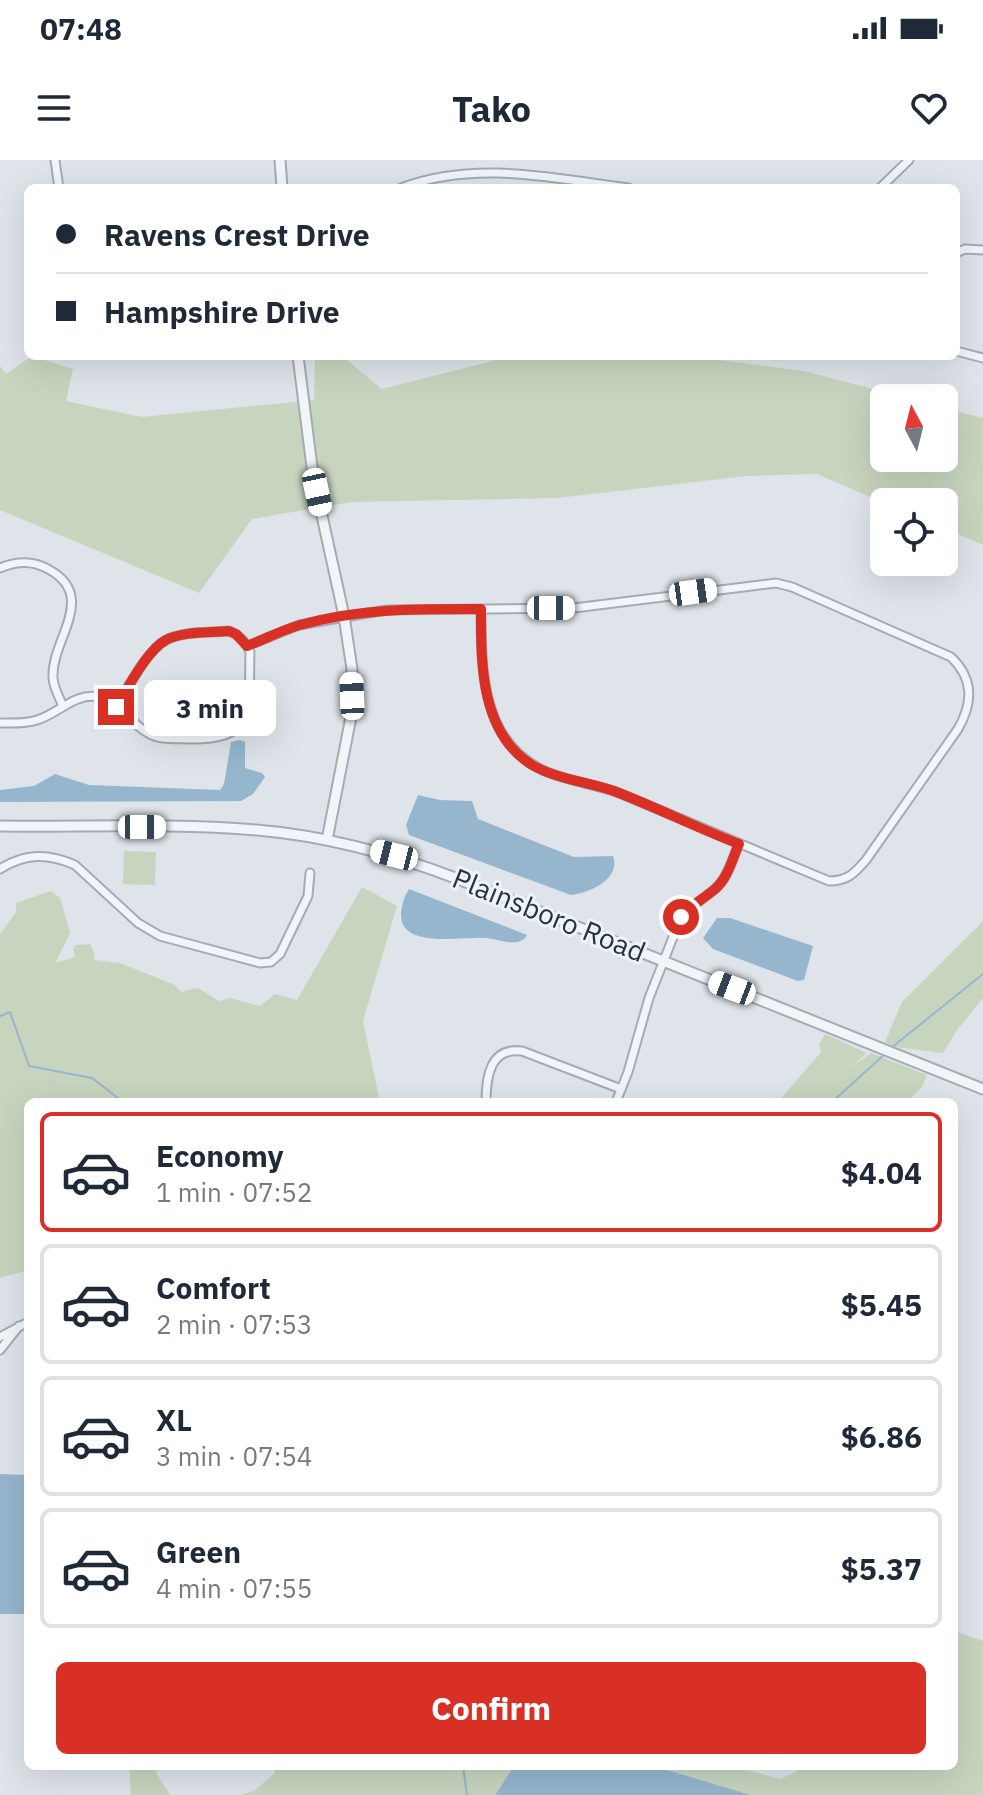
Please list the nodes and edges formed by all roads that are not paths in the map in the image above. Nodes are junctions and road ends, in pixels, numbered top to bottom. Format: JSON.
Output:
{"nodes":[{"id":1,"x":55,"y":160,"type":"edge"},
{"id":2,"x":280,"y":160,"type":"edge"},
{"id":3,"x":909,"y":160,"type":"edge"},
{"id":4,"x":58,"y":184,"type":"edge"},
{"id":5,"x":282,"y":184,"type":"edge"},
{"id":6,"x":411,"y":184,"type":"edge"},
{"id":7,"x":608,"y":184,"type":"edge"},
{"id":8,"x":884,"y":184,"type":"edge"},
{"id":9,"x":983,"y":250,"type":"edge"},
{"id":10,"x":960,"y":251,"type":"edge"},
{"id":11,"x":960,"y":352,"type":"edge"},
{"id":12,"x":983,"y":358,"type":"edge"},
{"id":13,"x":299,"y":360,"type":"edge"},
{"id":14,"x":0,"y":568,"type":"edge"},
{"id":15,"x":481,"y":609,"type":"junction"},
{"id":16,"x":344,"y":616,"type":"junction"},
{"id":17,"x":247,"y":646,"type":"junction"},
{"id":18,"x":63,"y":706,"type":"junction"},
{"id":19,"x":116,"y":707,"type":"junction"},
{"id":20,"x":0,"y":723,"type":"edge"},
{"id":21,"x":0,"y":826,"type":"edge"},
{"id":22,"x":327,"y":840,"type":"junction"},
{"id":23,"x":739,"y":844,"type":"junction"},
{"id":24,"x":0,"y":869,"type":"edge"},
{"id":25,"x":310,"y":873,"type":"dead end"},
{"id":26,"x":663,"y":961,"type":"junction"},
{"id":27,"x":621,"y":1089,"type":"junction"},
{"id":28,"x":983,"y":1089,"type":"edge"},
{"id":29,"x":486,"y":1098,"type":"edge"},
{"id":30,"x":618,"y":1098,"type":"edge"},
{"id":31,"x":24,"y":1324,"type":"edge"},
{"id":32,"x":0,"y":1337,"type":"edge"},
{"id":33,"x":0,"y":1350,"type":"edge"}],
"edges":[{"from":1,"to":4,"type":"street"},
{"from":2,"to":5,"type":"street"},
{"from":3,"to":8,"type":"street"},
{"from":6,"to":7,"type":"street"},
{"from":9,"to":10,"type":"street"},
{"from":11,"to":12,"type":"street"},
{"from":13,"to":16,"type":"street"},
{"from":14,"to":18,"type":"street"},
{"from":15,"to":16,"type":"street"},
{"from":15,"to":23,"type":"street"},
{"from":15,"to":23,"type":"street"},
{"from":16,"to":17,"type":"street"},
{"from":16,"to":22,"type":"street"},
{"from":17,"to":19,"type":"street"},
{"from":17,"to":19,"type":"street"},
{"from":18,"to":19,"type":"street"},
{"from":18,"to":20,"type":"street"},
{"from":21,"to":22,"type":"street","name":"Plainsboro Road"},
{"from":22,"to":26,"type":"street","name":"Plainsboro Road"},
{"from":23,"to":26,"type":"street"},
{"from":24,"to":25,"type":"street"},
{"from":26,"to":27,"type":"street"},
{"from":26,"to":28,"type":"street","name":"Plainsboro Road"},
{"from":27,"to":29,"type":"street"},
{"from":27,"to":30,"type":"street"},
{"from":31,"to":32,"type":"street"},
{"from":31,"to":33,"type":"street"}]}
